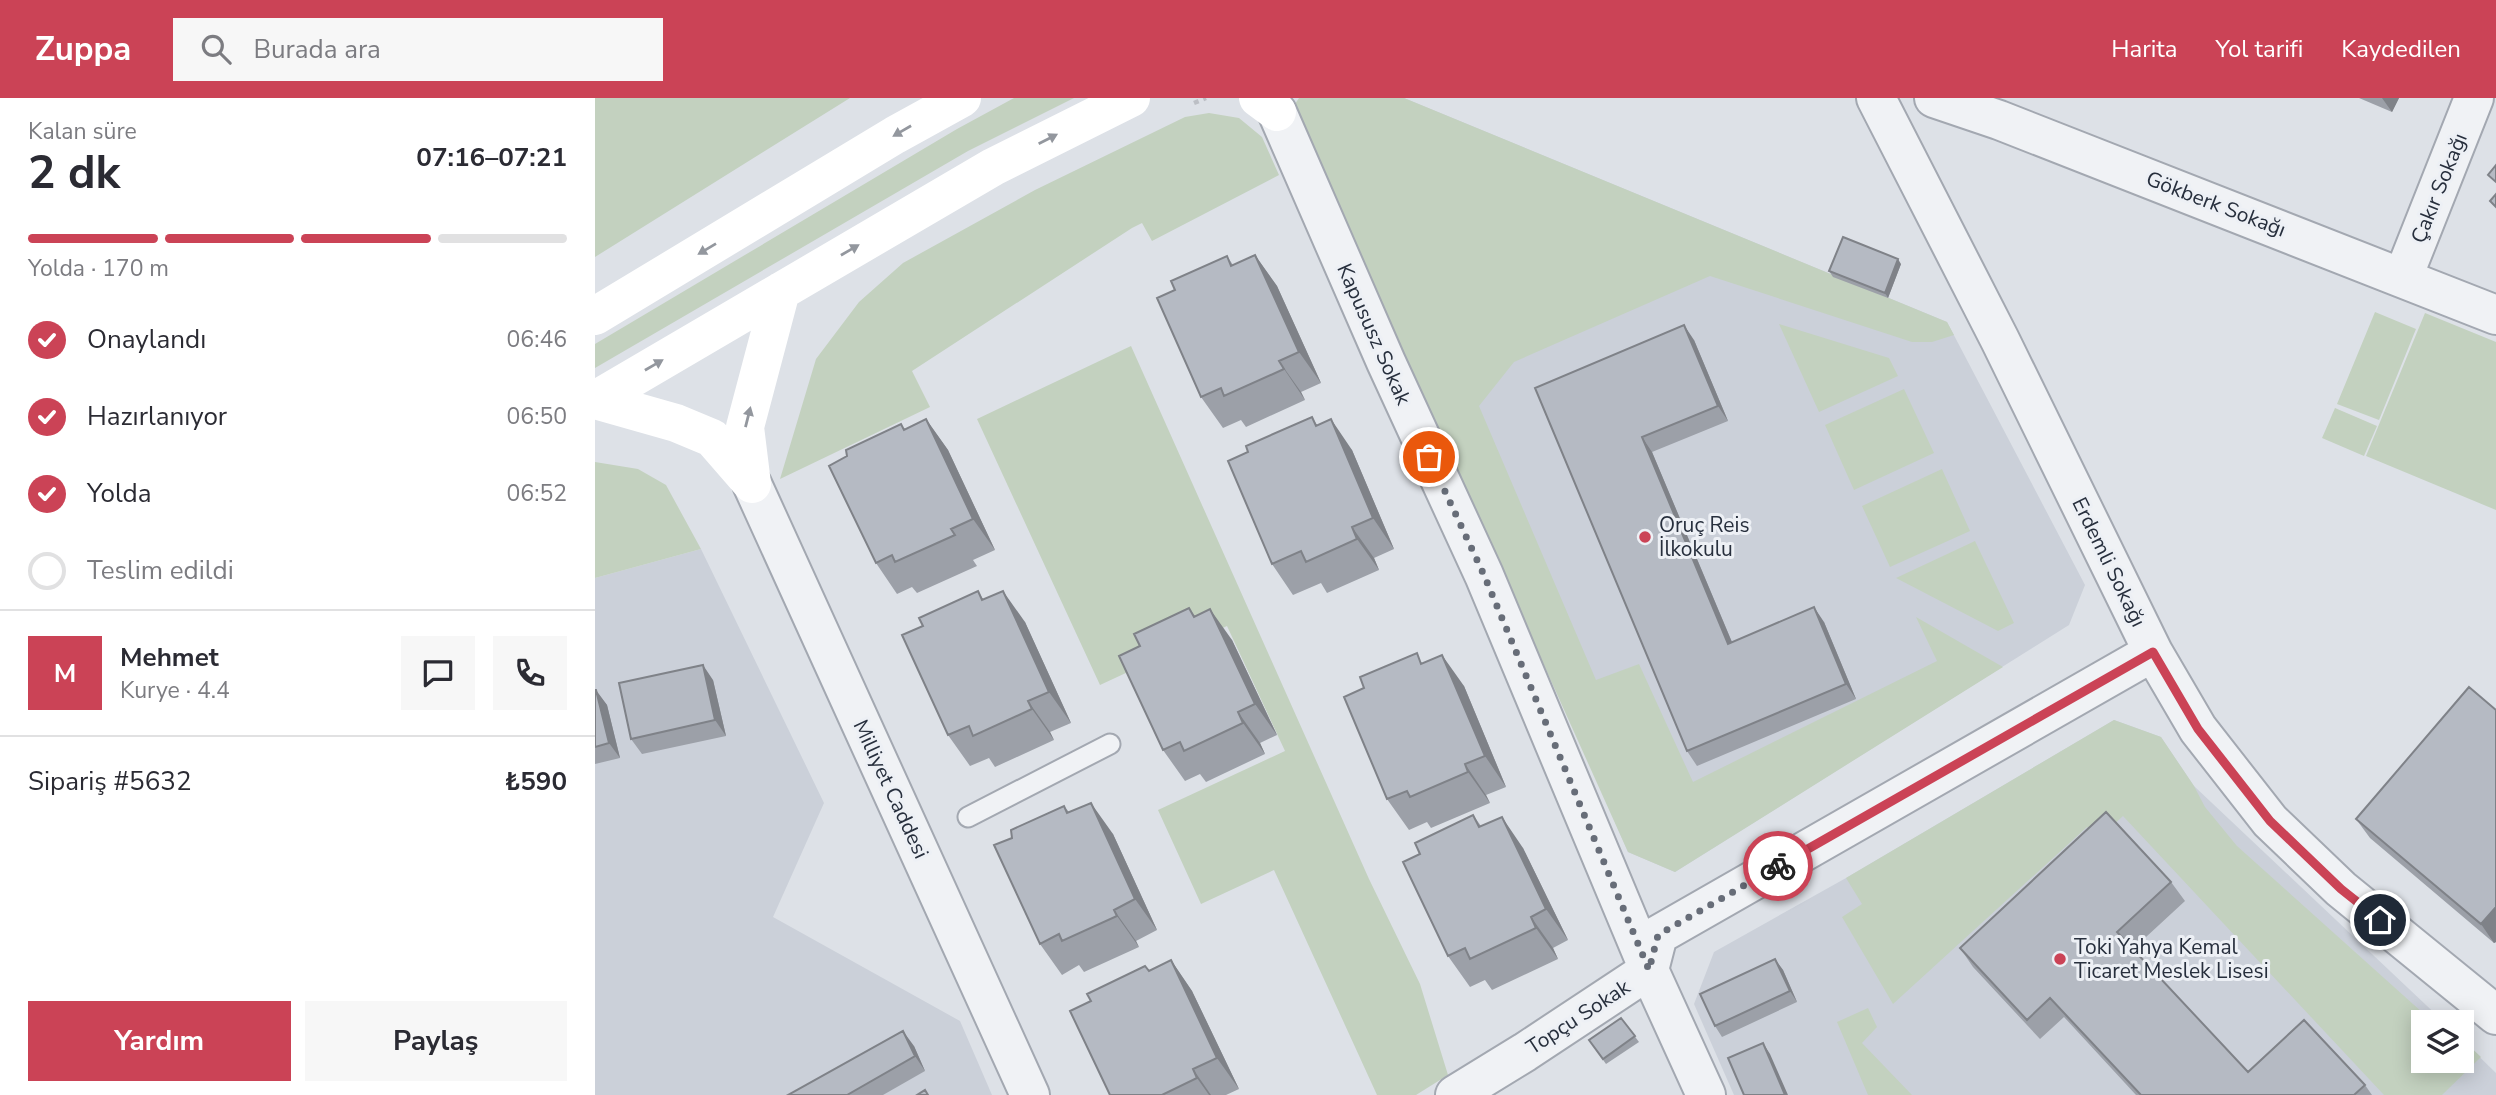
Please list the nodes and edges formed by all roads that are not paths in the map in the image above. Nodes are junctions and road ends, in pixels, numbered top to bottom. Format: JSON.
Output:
{"nodes":[{"id":1,"x":962,"y":98,"type":"edge"},
{"id":2,"x":1131,"y":98,"type":"edge"},
{"id":3,"x":1876,"y":98,"type":"edge"},
{"id":4,"x":1934,"y":98,"type":"edge"},
{"id":5,"x":2475,"y":98,"type":"edge"},
{"id":6,"x":1271,"y":103,"type":"edge"},
{"id":7,"x":2403,"y":277,"type":"junction"},
{"id":8,"x":781,"y":291,"type":"junction"},
{"id":9,"x":595,"y":316,"type":"edge"},
{"id":10,"x":2496,"y":316,"type":"edge"},
{"id":11,"x":595,"y":400,"type":"edge"},
{"id":12,"x":752,"y":484,"type":"junction"},
{"id":13,"x":2153,"y":652,"type":"junction"},
{"id":14,"x":1110,"y":744,"type":"dead end"},
{"id":15,"x":968,"y":817,"type":"dead end"},
{"id":16,"x":1649,"y":970,"type":"junction"},
{"id":17,"x":2496,"y":1015,"type":"edge"},
{"id":18,"x":1030,"y":1095,"type":"edge"},
{"id":19,"x":1455,"y":1095,"type":"edge"},
{"id":20,"x":1706,"y":1095,"type":"edge"}],
"edges":[{"from":1,"to":9,"type":"main road","one_way":true},
{"from":8,"to":2,"type":"main road","one_way":true},
{"from":3,"to":13,"type":"street","name":"Erdemli Sokağı"},
{"from":4,"to":7,"type":"street","name":"Gökberk Sokağı"},
{"from":5,"to":7,"type":"street","name":"Çakır Sokağı"},
{"from":6,"to":16,"type":"street","name":"Kapususz Sokak"},
{"from":7,"to":10,"type":"street","name":"Gökberk Sokağı"},
{"from":11,"to":8,"type":"main road","one_way":true},
{"from":12,"to":8,"type":"main road","one_way":true},
{"from":11,"to":12,"type":"main road"},
{"from":12,"to":18,"type":"street","name":"Milliyet Caddesi"},
{"from":13,"to":16,"type":"street","name":"Topçu Sokak"},
{"from":13,"to":17,"type":"street","name":"Erdemli Sokağı"},
{"from":14,"to":15,"type":"lane"},
{"from":16,"to":19,"type":"street","name":"Topçu Sokak"},
{"from":16,"to":20,"type":"street","name":"Kapususz Sokak"}]}
